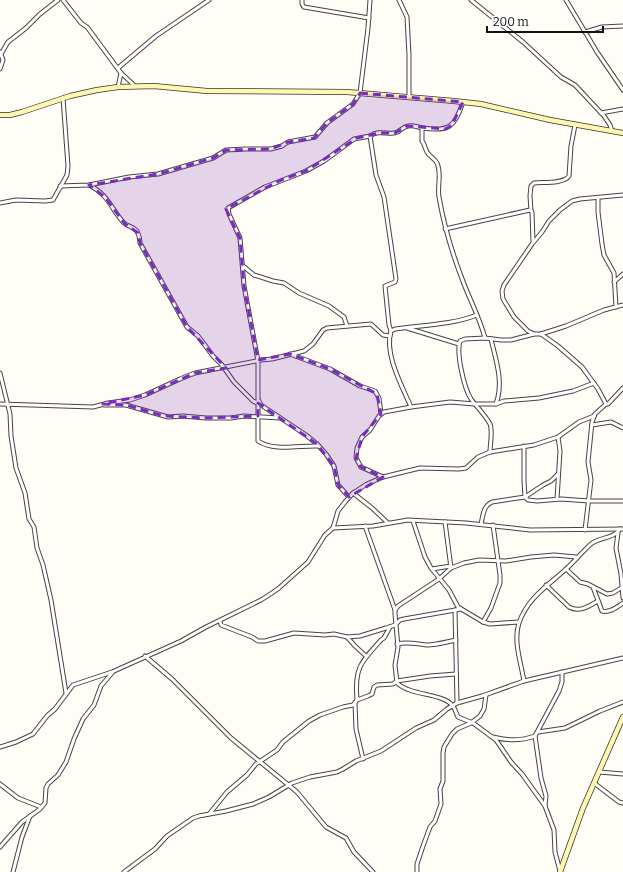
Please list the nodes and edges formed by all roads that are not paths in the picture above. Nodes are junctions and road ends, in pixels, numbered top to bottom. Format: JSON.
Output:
{"nodes":[{"id":1,"x":58,"y":0,"type":"edge"},
{"id":2,"x":63,"y":0,"type":"edge"},
{"id":3,"x":209,"y":0,"type":"edge"},
{"id":4,"x":302,"y":0,"type":"edge"},
{"id":5,"x":370,"y":0,"type":"edge"},
{"id":6,"x":399,"y":0,"type":"edge"},
{"id":7,"x":471,"y":0,"type":"edge"},
{"id":8,"x":566,"y":0,"type":"edge"},
{"id":9,"x":369,"y":18,"type":"junction"},
{"id":10,"x":623,"y":26,"type":"edge"},
{"id":11,"x":585,"y":32,"type":"junction"},
{"id":12,"x":1,"y":53,"type":"edge"},
{"id":13,"x":118,"y":68,"type":"junction"},
{"id":14,"x":0,"y":69,"type":"edge"},
{"id":15,"x":121,"y":73,"type":"junction"},
{"id":16,"x":135,"y":86,"type":"junction"},
{"id":17,"x":118,"y":87,"type":"junction"},
{"id":18,"x":623,"y":90,"type":"edge"},
{"id":19,"x":360,"y":93,"type":"junction"},
{"id":20,"x":409,"y":97,"type":"junction"},
{"id":21,"x":63,"y":98,"type":"junction"},
{"id":22,"x":463,"y":102,"type":"junction"},
{"id":23,"x":623,"y":109,"type":"edge"},
{"id":24,"x":601,"y":113,"type":"junction"},
{"id":25,"x":0,"y":115,"type":"edge"},
{"id":26,"x":575,"y":124,"type":"junction"},
{"id":27,"x":424,"y":128,"type":"junction"},
{"id":28,"x":612,"y":131,"type":"junction"},
{"id":29,"x":622,"y":134,"type":"edge"},
{"id":30,"x":370,"y":136,"type":"junction"},
{"id":31,"x":89,"y":185,"type":"junction"},
{"id":32,"x":60,"y":186,"type":"junction"},
{"id":33,"x":623,"y":195,"type":"edge"},
{"id":34,"x":598,"y":198,"type":"junction"},
{"id":35,"x":0,"y":203,"type":"edge"},
{"id":36,"x":531,"y":211,"type":"junction"},
{"id":37,"x":446,"y":229,"type":"junction"},
{"id":38,"x":533,"y":242,"type":"junction"},
{"id":39,"x":243,"y":266,"type":"junction"},
{"id":40,"x":623,"y":274,"type":"edge"},
{"id":41,"x":614,"y":282,"type":"junction"},
{"id":42,"x":623,"y":305,"type":"edge"},
{"id":43,"x":616,"y":307,"type":"junction"},
{"id":44,"x":477,"y":315,"type":"junction"},
{"id":45,"x":347,"y":326,"type":"junction"},
{"id":46,"x":406,"y":327,"type":"junction"},
{"id":47,"x":391,"y":331,"type":"junction"},
{"id":48,"x":534,"y":334,"type":"junction"},
{"id":49,"x":541,"y":334,"type":"junction"},
{"id":50,"x":390,"y":336,"type":"junction"},
{"id":51,"x":485,"y":338,"type":"junction"},
{"id":52,"x":492,"y":339,"type":"junction"},
{"id":53,"x":459,"y":344,"type":"junction"},
{"id":54,"x":290,"y":354,"type":"junction"},
{"id":55,"x":258,"y":361,"type":"junction"},
{"id":56,"x":223,"y":368,"type":"junction"},
{"id":57,"x":0,"y":373,"type":"edge"},
{"id":58,"x":594,"y":383,"type":"junction"},
{"id":59,"x":623,"y":388,"type":"edge"},
{"id":60,"x":259,"y":403,"type":"junction"},
{"id":61,"x":0,"y":404,"type":"edge"},
{"id":62,"x":103,"y":404,"type":"junction"},
{"id":63,"x":475,"y":404,"type":"junction"},
{"id":64,"x":496,"y":404,"type":"junction"},
{"id":65,"x":606,"y":404,"type":"junction"},
{"id":66,"x":8,"y":405,"type":"junction"},
{"id":67,"x":411,"y":407,"type":"junction"},
{"id":68,"x":381,"y":414,"type":"junction"},
{"id":69,"x":258,"y":416,"type":"junction"},
{"id":70,"x":594,"y":416,"type":"junction"},
{"id":71,"x":280,"y":418,"type":"junction"},
{"id":72,"x":592,"y":425,"type":"junction"},
{"id":73,"x":623,"y":428,"type":"edge"},
{"id":74,"x":558,"y":437,"type":"junction"},
{"id":75,"x":319,"y":446,"type":"junction"},
{"id":76,"x":524,"y":446,"type":"junction"},
{"id":77,"x":490,"y":452,"type":"junction"},
{"id":78,"x":558,"y":474,"type":"junction"},
{"id":79,"x":383,"y":477,"type":"junction"},
{"id":80,"x":353,"y":493,"type":"junction"},
{"id":81,"x":525,"y":496,"type":"junction"},
{"id":82,"x":349,"y":497,"type":"junction"},
{"id":83,"x":557,"y":499,"type":"junction"},
{"id":84,"x":589,"y":501,"type":"junction"},
{"id":85,"x":623,"y":501,"type":"edge"},
{"id":86,"x":413,"y":521,"type":"junction"},
{"id":87,"x":445,"y":522,"type":"junction"},
{"id":88,"x":388,"y":524,"type":"junction"},
{"id":89,"x":481,"y":524,"type":"junction"},
{"id":90,"x":365,"y":526,"type":"junction"},
{"id":91,"x":493,"y":526,"type":"junction"},
{"id":92,"x":333,"y":528,"type":"junction"},
{"id":93,"x":622,"y":529,"type":"edge"},
{"id":94,"x":585,"y":530,"type":"junction"},
{"id":95,"x":618,"y":533,"type":"junction"},
{"id":96,"x":623,"y":554,"type":"edge"},
{"id":97,"x":617,"y":555,"type":"junction"},
{"id":98,"x":576,"y":557,"type":"junction"},
{"id":99,"x":497,"y":561,"type":"junction"},
{"id":100,"x":451,"y":567,"type":"junction"},
{"id":101,"x":432,"y":569,"type":"junction"},
{"id":102,"x":566,"y":569,"type":"junction"},
{"id":103,"x":439,"y":579,"type":"junction"},
{"id":104,"x":546,"y":586,"type":"junction"},
{"id":105,"x":593,"y":587,"type":"junction"},
{"id":106,"x":621,"y":588,"type":"junction"},
{"id":107,"x":623,"y":598,"type":"edge"},
{"id":108,"x":598,"y":601,"type":"junction"},
{"id":109,"x":623,"y":603,"type":"edge"},
{"id":110,"x":461,"y":609,"type":"junction"},
{"id":111,"x":395,"y":610,"type":"junction"},
{"id":112,"x":455,"y":610,"type":"junction"},
{"id":113,"x":220,"y":621,"type":"junction"},
{"id":114,"x":483,"y":622,"type":"junction"},
{"id":115,"x":519,"y":622,"type":"junction"},
{"id":116,"x":395,"y":625,"type":"junction"},
{"id":117,"x":390,"y":627,"type":"junction"},
{"id":118,"x":347,"y":637,"type":"junction"},
{"id":119,"x":456,"y":640,"type":"junction"},
{"id":120,"x":397,"y":644,"type":"junction"},
{"id":121,"x":145,"y":656,"type":"junction"},
{"id":122,"x":366,"y":656,"type":"junction"},
{"id":123,"x":623,"y":658,"type":"edge"},
{"id":124,"x":112,"y":672,"type":"junction"},
{"id":125,"x":562,"y":672,"type":"junction"},
{"id":126,"x":456,"y":674,"type":"junction"},
{"id":127,"x":99,"y":676,"type":"junction"},
{"id":128,"x":396,"y":681,"type":"junction"},
{"id":129,"x":524,"y":681,"type":"junction"},
{"id":130,"x":101,"y":686,"type":"junction"},
{"id":131,"x":66,"y":693,"type":"junction"},
{"id":132,"x":486,"y":695,"type":"junction"},
{"id":133,"x":357,"y":700,"type":"junction"},
{"id":134,"x":623,"y":702,"type":"edge"},
{"id":135,"x":457,"y":703,"type":"junction"},
{"id":136,"x":355,"y":704,"type":"junction"},
{"id":137,"x":452,"y":706,"type":"junction"},
{"id":138,"x":623,"y":716,"type":"edge"},
{"id":139,"x":471,"y":722,"type":"junction"},
{"id":140,"x":538,"y":732,"type":"junction"},
{"id":141,"x":491,"y":736,"type":"junction"},
{"id":142,"x":535,"y":736,"type":"junction"},
{"id":143,"x":0,"y":747,"type":"edge"},
{"id":144,"x":362,"y":759,"type":"junction"},
{"id":145,"x":259,"y":761,"type":"junction"},
{"id":146,"x":599,"y":772,"type":"junction"},
{"id":147,"x":623,"y":774,"type":"edge"},
{"id":148,"x":594,"y":783,"type":"junction"},
{"id":149,"x":0,"y":784,"type":"edge"},
{"id":150,"x":289,"y":785,"type":"junction"},
{"id":151,"x":623,"y":803,"type":"edge"},
{"id":152,"x":545,"y":806,"type":"junction"},
{"id":153,"x":41,"y":807,"type":"junction"},
{"id":154,"x":210,"y":814,"type":"junction"},
{"id":155,"x":31,"y":816,"type":"junction"},
{"id":156,"x":0,"y":847,"type":"edge"},
{"id":157,"x":13,"y":872,"type":"edge"},
{"id":158,"x":124,"y":872,"type":"edge"},
{"id":159,"x":373,"y":872,"type":"edge"},
{"id":160,"x":417,"y":872,"type":"edge"},
{"id":161,"x":560,"y":872,"type":"edge"}],
"edges":[{"from":1,"to":12,"type":"street"},
{"from":2,"to":13,"type":"street"},
{"from":3,"to":13,"type":"street"},
{"from":4,"to":9,"type":"street"},
{"from":5,"to":9,"type":"street"},
{"from":6,"to":20,"type":"street"},
{"from":7,"to":24,"type":"street"},
{"from":8,"to":11,"type":"street"},
{"from":9,"to":19,"type":"street"},
{"from":10,"to":11,"type":"street"},
{"from":11,"to":18,"type":"street"},
{"from":12,"to":14,"type":"street"},
{"from":13,"to":15,"type":"street"},
{"from":15,"to":16,"type":"street"},
{"from":15,"to":17,"type":"street"},
{"from":16,"to":17,"type":"street"},
{"from":16,"to":19,"type":"street"},
{"from":17,"to":21,"type":"street"},
{"from":19,"to":20,"type":"street"},
{"from":19,"to":31,"type":"street"},
{"from":20,"to":22,"type":"street"},
{"from":21,"to":25,"type":"street"},
{"from":21,"to":32,"type":"street"},
{"from":22,"to":26,"type":"street"},
{"from":22,"to":27,"type":"street"},
{"from":23,"to":24,"type":"street"},
{"from":24,"to":28,"type":"street"},
{"from":26,"to":28,"type":"street"},
{"from":26,"to":36,"type":"street"},
{"from":27,"to":30,"type":"street"},
{"from":27,"to":37,"type":"street"},
{"from":28,"to":29,"type":"street"},
{"from":30,"to":39,"type":"street"},
{"from":30,"to":47,"type":"street"},
{"from":31,"to":32,"type":"street"},
{"from":31,"to":56,"type":"street"},
{"from":32,"to":35,"type":"street"},
{"from":33,"to":34,"type":"street"},
{"from":34,"to":38,"type":"street"},
{"from":34,"to":41,"type":"street"},
{"from":36,"to":37,"type":"street"},
{"from":36,"to":38,"type":"street"},
{"from":37,"to":44,"type":"street"},
{"from":38,"to":48,"type":"street"},
{"from":39,"to":45,"type":"street"},
{"from":39,"to":55,"type":"street"},
{"from":40,"to":41,"type":"street"},
{"from":41,"to":43,"type":"street"},
{"from":42,"to":43,"type":"street"},
{"from":43,"to":49,"type":"street"},
{"from":44,"to":46,"type":"street"},
{"from":44,"to":51,"type":"street"},
{"from":45,"to":50,"type":"street"},
{"from":45,"to":54,"type":"street"},
{"from":46,"to":47,"type":"street"},
{"from":46,"to":53,"type":"street"},
{"from":47,"to":50,"type":"street"},
{"from":48,"to":49,"type":"street"},
{"from":48,"to":52,"type":"street"},
{"from":49,"to":58,"type":"street"},
{"from":50,"to":67,"type":"street"},
{"from":51,"to":52,"type":"street"},
{"from":51,"to":53,"type":"street"},
{"from":52,"to":64,"type":"street"},
{"from":53,"to":63,"type":"street"},
{"from":54,"to":55,"type":"street"},
{"from":54,"to":68,"type":"street"},
{"from":55,"to":56,"type":"street"},
{"from":55,"to":60,"type":"street"},
{"from":56,"to":60,"type":"street"},
{"from":56,"to":62,"type":"street"},
{"from":57,"to":66,"type":"street"},
{"from":58,"to":64,"type":"street"},
{"from":58,"to":65,"type":"street"},
{"from":59,"to":65,"type":"street"},
{"from":60,"to":69,"type":"street"},
{"from":60,"to":71,"type":"street"},
{"from":61,"to":66,"type":"street"},
{"from":62,"to":66,"type":"street"},
{"from":62,"to":69,"type":"street"},
{"from":63,"to":64,"type":"street"},
{"from":63,"to":67,"type":"street"},
{"from":63,"to":77,"type":"street"},
{"from":65,"to":70,"type":"street"},
{"from":66,"to":131,"type":"street"},
{"from":67,"to":68,"type":"street"},
{"from":68,"to":79,"type":"street"},
{"from":69,"to":71,"type":"street"},
{"from":69,"to":75,"type":"street"},
{"from":70,"to":72,"type":"street"},
{"from":70,"to":74,"type":"street"},
{"from":71,"to":75,"type":"street"},
{"from":72,"to":73,"type":"street"},
{"from":72,"to":84,"type":"street"},
{"from":74,"to":76,"type":"street"},
{"from":74,"to":78,"type":"street"},
{"from":75,"to":82,"type":"street"},
{"from":76,"to":77,"type":"street"},
{"from":76,"to":81,"type":"street"},
{"from":77,"to":79,"type":"street"},
{"from":78,"to":81,"type":"street"},
{"from":78,"to":83,"type":"street"},
{"from":79,"to":80,"type":"street"},
{"from":80,"to":82,"type":"street"},
{"from":80,"to":88,"type":"street"},
{"from":81,"to":83,"type":"street"},
{"from":81,"to":89,"type":"street"},
{"from":82,"to":92,"type":"street"},
{"from":83,"to":84,"type":"street"},
{"from":84,"to":85,"type":"street"},
{"from":84,"to":94,"type":"street"},
{"from":86,"to":87,"type":"street"},
{"from":86,"to":88,"type":"street"},
{"from":86,"to":101,"type":"street"},
{"from":87,"to":89,"type":"street"},
{"from":87,"to":100,"type":"street"},
{"from":88,"to":90,"type":"street"},
{"from":89,"to":91,"type":"street"},
{"from":90,"to":92,"type":"street"},
{"from":90,"to":111,"type":"street"},
{"from":91,"to":94,"type":"street"},
{"from":91,"to":99,"type":"street"},
{"from":92,"to":113,"type":"street"},
{"from":93,"to":94,"type":"street"},
{"from":93,"to":95,"type":"street"},
{"from":95,"to":97,"type":"street"},
{"from":95,"to":98,"type":"street"},
{"from":96,"to":97,"type":"street"},
{"from":97,"to":106,"type":"street"},
{"from":98,"to":99,"type":"street"},
{"from":98,"to":102,"type":"street"},
{"from":99,"to":100,"type":"street"},
{"from":99,"to":114,"type":"street"},
{"from":100,"to":101,"type":"street"},
{"from":100,"to":103,"type":"street"},
{"from":101,"to":103,"type":"street"},
{"from":102,"to":104,"type":"street"},
{"from":102,"to":105,"type":"street"},
{"from":103,"to":110,"type":"street"},
{"from":103,"to":111,"type":"street"},
{"from":104,"to":108,"type":"street"},
{"from":104,"to":115,"type":"street"},
{"from":105,"to":106,"type":"street"},
{"from":105,"to":108,"type":"street"},
{"from":106,"to":107,"type":"street"},
{"from":108,"to":109,"type":"street"},
{"from":110,"to":112,"type":"street"},
{"from":110,"to":114,"type":"street"},
{"from":111,"to":116,"type":"street"},
{"from":112,"to":116,"type":"street"},
{"from":112,"to":119,"type":"street"},
{"from":113,"to":118,"type":"street"},
{"from":113,"to":121,"type":"street"},
{"from":114,"to":115,"type":"street"},
{"from":115,"to":129,"type":"street"},
{"from":116,"to":117,"type":"street"},
{"from":116,"to":120,"type":"street"},
{"from":117,"to":118,"type":"street"},
{"from":117,"to":122,"type":"street"},
{"from":118,"to":122,"type":"street"},
{"from":119,"to":120,"type":"street"},
{"from":119,"to":126,"type":"street"},
{"from":120,"to":128,"type":"street"},
{"from":121,"to":124,"type":"street"},
{"from":121,"to":145,"type":"street"},
{"from":122,"to":133,"type":"street"},
{"from":123,"to":125,"type":"street"},
{"from":124,"to":127,"type":"street"},
{"from":124,"to":130,"type":"street"},
{"from":125,"to":129,"type":"street"},
{"from":125,"to":140,"type":"street"},
{"from":126,"to":128,"type":"street"},
{"from":126,"to":135,"type":"street"},
{"from":127,"to":130,"type":"street"},
{"from":127,"to":131,"type":"street"},
{"from":128,"to":133,"type":"street"},
{"from":128,"to":137,"type":"street"},
{"from":129,"to":132,"type":"street"},
{"from":130,"to":153,"type":"street"},
{"from":131,"to":143,"type":"street"},
{"from":132,"to":135,"type":"street"},
{"from":132,"to":139,"type":"street"},
{"from":133,"to":136,"type":"street"},
{"from":134,"to":140,"type":"street"},
{"from":135,"to":137,"type":"street"},
{"from":136,"to":144,"type":"street"},
{"from":136,"to":145,"type":"street"},
{"from":137,"to":139,"type":"street"},
{"from":137,"to":144,"type":"street"},
{"from":138,"to":146,"type":"street"},
{"from":139,"to":141,"type":"street"},
{"from":139,"to":160,"type":"street"},
{"from":140,"to":142,"type":"street"},
{"from":141,"to":142,"type":"street"},
{"from":141,"to":152,"type":"street"},
{"from":142,"to":152,"type":"street"},
{"from":144,"to":150,"type":"street"},
{"from":145,"to":150,"type":"street"},
{"from":145,"to":154,"type":"street"},
{"from":146,"to":147,"type":"street"},
{"from":146,"to":148,"type":"street"},
{"from":148,"to":151,"type":"street"},
{"from":148,"to":161,"type":"street"},
{"from":149,"to":153,"type":"street"},
{"from":150,"to":154,"type":"street"},
{"from":150,"to":159,"type":"street"},
{"from":152,"to":161,"type":"street"},
{"from":153,"to":155,"type":"street"},
{"from":154,"to":158,"type":"street"},
{"from":155,"to":156,"type":"street"},
{"from":155,"to":157,"type":"street"}]}
